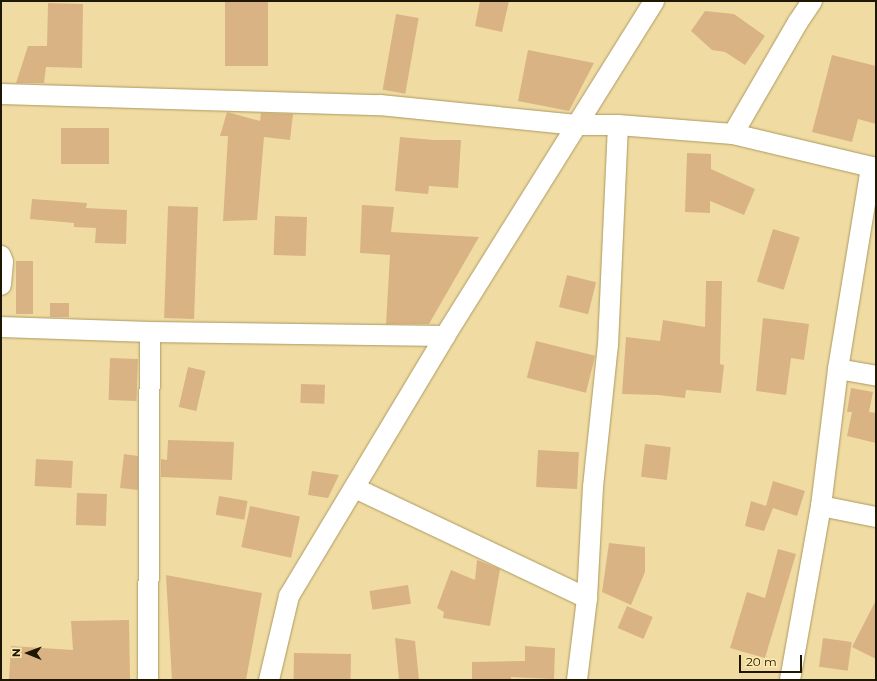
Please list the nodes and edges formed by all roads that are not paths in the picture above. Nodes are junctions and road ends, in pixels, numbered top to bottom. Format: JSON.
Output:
{"nodes":[{"id":1,"x":654,"y":1,"type":"edge"},
{"id":2,"x":812,"y":1,"type":"edge"},
{"id":3,"x":1,"y":94,"type":"edge"},
{"id":4,"x":578,"y":125,"type":"junction"},
{"id":5,"x":618,"y":125,"type":"junction"},
{"id":6,"x":733,"y":134,"type":"junction"},
{"id":7,"x":874,"y":167,"type":"edge"},
{"id":8,"x":1,"y":256,"type":"edge"},
{"id":9,"x":1,"y":285,"type":"edge"},
{"id":10,"x":1,"y":327,"type":"edge"},
{"id":11,"x":150,"y":332,"type":"junction"},
{"id":12,"x":445,"y":336,"type":"junction"},
{"id":13,"x":838,"y":368,"type":"junction"},
{"id":14,"x":876,"y":376,"type":"edge"},
{"id":15,"x":355,"y":488,"type":"junction"},
{"id":16,"x":821,"y":506,"type":"junction"},
{"id":17,"x":876,"y":517,"type":"edge"},
{"id":18,"x":586,"y":598,"type":"junction"},
{"id":19,"x":148,"y":680,"type":"edge"},
{"id":20,"x":269,"y":680,"type":"edge"},
{"id":21,"x":577,"y":680,"type":"edge"},
{"id":22,"x":790,"y":680,"type":"edge"}],
"edges":[{"from":1,"to":4,"type":"street"},
{"from":2,"to":6,"type":"street"},
{"from":3,"to":4,"type":"street"},
{"from":4,"to":5,"type":"street"},
{"from":4,"to":12,"type":"street"},
{"from":5,"to":6,"type":"street"},
{"from":5,"to":18,"type":"street"},
{"from":6,"to":7,"type":"street"},
{"from":7,"to":13,"type":"street"},
{"from":8,"to":9,"type":"street"},
{"from":10,"to":11,"type":"street"},
{"from":11,"to":12,"type":"street"},
{"from":11,"to":19,"type":"street"},
{"from":12,"to":15,"type":"street"},
{"from":13,"to":14,"type":"street"},
{"from":13,"to":16,"type":"street"},
{"from":15,"to":18,"type":"street"},
{"from":15,"to":20,"type":"street"},
{"from":16,"to":17,"type":"street"},
{"from":16,"to":22,"type":"street"},
{"from":18,"to":21,"type":"street"}]}
